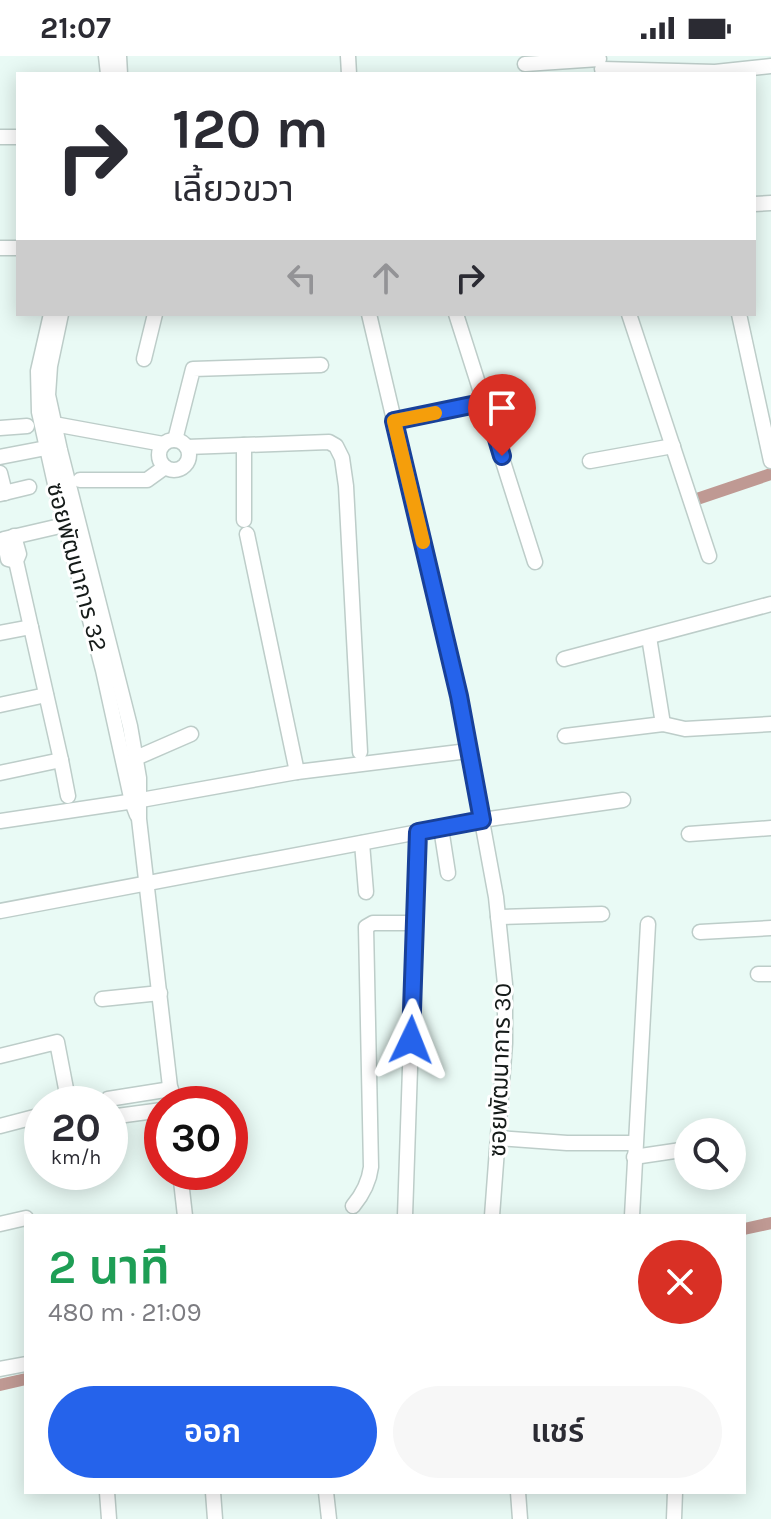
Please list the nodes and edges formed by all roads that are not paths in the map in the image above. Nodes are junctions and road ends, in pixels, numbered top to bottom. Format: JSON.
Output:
{"nodes":[{"id":1,"x":525,"y":64,"type":"dead end"},
{"id":2,"x":601,"y":64,"type":"edge"},
{"id":3,"x":771,"y":66,"type":"edge"},
{"id":4,"x":51,"y":316,"type":"edge"},
{"id":5,"x":61,"y":316,"type":"edge"},
{"id":6,"x":155,"y":316,"type":"edge"},
{"id":7,"x":369,"y":316,"type":"edge"},
{"id":8,"x":457,"y":316,"type":"edge"},
{"id":9,"x":630,"y":316,"type":"edge"},
{"id":10,"x":739,"y":316,"type":"edge"},
{"id":11,"x":144,"y":359,"type":"dead end"},
{"id":12,"x":321,"y":365,"type":"dead end"},
{"id":13,"x":486,"y":402,"type":"junction"},
{"id":14,"x":394,"y":421,"type":"junction"},
{"id":15,"x":54,"y":424,"type":"junction"},
{"id":16,"x":27,"y":426,"type":"dead end"},
{"id":17,"x":0,"y":428,"type":"edge"},
{"id":18,"x":175,"y":444,"type":"junction"},
{"id":19,"x":244,"y":445,"type":"junction"},
{"id":20,"x":673,"y":446,"type":"junction"},
{"id":21,"x":46,"y":448,"type":"junction"},
{"id":22,"x":0,"y":457,"type":"edge"},
{"id":23,"x":590,"y":461,"type":"dead end"},
{"id":24,"x":771,"y":461,"type":"edge"},
{"id":25,"x":165,"y":467,"type":"junction"},
{"id":26,"x":0,"y":473,"type":"edge"},
{"id":27,"x":80,"y":480,"type":"dead end"},
{"id":28,"x":29,"y":487,"type":"dead end"},
{"id":29,"x":2,"y":494,"type":"edge"},
{"id":30,"x":71,"y":523,"type":"junction"},
{"id":31,"x":709,"y":556,"type":"dead end"},
{"id":32,"x":535,"y":562,"type":"dead end"},
{"id":33,"x":771,"y":604,"type":"edge"},
{"id":34,"x":31,"y":627,"type":"junction"},
{"id":35,"x":0,"y":633,"type":"edge"},
{"id":36,"x":649,"y":637,"type":"junction"},
{"id":37,"x":564,"y":659,"type":"dead end"},
{"id":38,"x":109,"y":668,"type":"junction"},
{"id":39,"x":46,"y":695,"type":"junction"},
{"id":40,"x":0,"y":705,"type":"edge"},
{"id":41,"x":663,"y":724,"type":"junction"},
{"id":42,"x":771,"y":724,"type":"edge"},
{"id":43,"x":191,"y":734,"type":"dead end"},
{"id":44,"x":565,"y":736,"type":"dead end"},
{"id":45,"x":468,"y":751,"type":"junction"},
{"id":46,"x":360,"y":752,"type":"dead end"},
{"id":47,"x":136,"y":758,"type":"junction"},
{"id":48,"x":61,"y":760,"type":"junction"},
{"id":49,"x":297,"y":772,"type":"junction"},
{"id":50,"x":0,"y":773,"type":"edge"},
{"id":51,"x":68,"y":796,"type":"dead end"},
{"id":52,"x":623,"y":800,"type":"dead end"},
{"id":53,"x":136,"y":801,"type":"junction"},
{"id":54,"x":482,"y":820,"type":"junction"},
{"id":55,"x":0,"y":821,"type":"edge"},
{"id":56,"x":441,"y":828,"type":"junction"},
{"id":57,"x":771,"y":828,"type":"edge"},
{"id":58,"x":418,"y":832,"type":"junction"},
{"id":59,"x":689,"y":834,"type":"dead end"},
{"id":60,"x":362,"y":843,"type":"junction"},
{"id":61,"x":448,"y":873,"type":"dead end"},
{"id":62,"x":147,"y":884,"type":"junction"},
{"id":63,"x":366,"y":892,"type":"dead end"},
{"id":64,"x":0,"y":911,"type":"edge"},
{"id":65,"x":602,"y":914,"type":"dead end"},
{"id":66,"x":498,"y":917,"type":"junction"},
{"id":67,"x":415,"y":923,"type":"junction"},
{"id":68,"x":648,"y":924,"type":"dead end"},
{"id":69,"x":771,"y":928,"type":"edge"},
{"id":70,"x":700,"y":932,"type":"dead end"},
{"id":71,"x":160,"y":993,"type":"junction"},
{"id":72,"x":102,"y":999,"type":"dead end"},
{"id":73,"x":0,"y":1056,"type":"edge"},
{"id":74,"x":61,"y":1086,"type":"edge"},
{"id":75,"x":171,"y":1086,"type":"edge"},
{"id":76,"x":24,"y":1120,"type":"edge"},
{"id":77,"x":0,"y":1126,"type":"edge"},
{"id":78,"x":498,"y":1138,"type":"junction"},
{"id":79,"x":674,"y":1149,"type":"edge"},
{"id":80,"x":635,"y":1150,"type":"junction"},
{"id":81,"x":182,"y":1190,"type":"edge"},
{"id":82,"x":353,"y":1206,"type":"dead end"},
{"id":83,"x":185,"y":1214,"type":"edge"},
{"id":84,"x":405,"y":1214,"type":"edge"},
{"id":85,"x":492,"y":1214,"type":"edge"},
{"id":86,"x":632,"y":1214,"type":"edge"},
{"id":87,"x":24,"y":1218,"type":"edge"},
{"id":88,"x":0,"y":1224,"type":"edge"},
{"id":89,"x":24,"y":1364,"type":"edge"},
{"id":90,"x":0,"y":1369,"type":"edge"},
{"id":91,"x":107,"y":1494,"type":"edge"},
{"id":92,"x":213,"y":1494,"type":"edge"},
{"id":93,"x":326,"y":1494,"type":"edge"},
{"id":94,"x":518,"y":1494,"type":"edge"},
{"id":95,"x":675,"y":1494,"type":"edge"},
{"id":96,"x":109,"y":1519,"type":"edge"},
{"id":97,"x":215,"y":1519,"type":"edge"},
{"id":98,"x":329,"y":1519,"type":"edge"},
{"id":99,"x":520,"y":1519,"type":"edge"},
{"id":100,"x":674,"y":1519,"type":"edge"}],
"edges":[{"from":1,"to":2,"type":"street"},
{"from":2,"to":3,"type":"street"},
{"from":4,"to":21,"type":"street","name":"ซอยพัฒนาการ 32"},
{"from":5,"to":15,"type":"street","name":"ซอยพัฒนาการ 32"},
{"from":6,"to":11,"type":"street"},
{"from":7,"to":14,"type":"street","name":"ซอยพัฒนาการ 30"},
{"from":8,"to":13,"type":"street"},
{"from":9,"to":20,"type":"street"},
{"from":10,"to":24,"type":"street"},
{"from":12,"to":18,"type":"street"},
{"from":13,"to":14,"type":"street"},
{"from":13,"to":32,"type":"street"},
{"from":14,"to":45,"type":"street","name":"ซอยพัฒนาการ 30"},
{"from":15,"to":18,"type":"street"},
{"from":15,"to":30,"type":"street","name":"ซอยพัฒนาการ 32"},
{"from":16,"to":17,"type":"street"},
{"from":18,"to":19,"type":"street"},
{"from":18,"to":25,"type":"street"},
{"from":18,"to":25,"type":"street"},
{"from":19,"to":46,"type":"street"},
{"from":19,"to":49,"type":"street"},
{"from":20,"to":23,"type":"street"},
{"from":20,"to":31,"type":"street"},
{"from":21,"to":22,"type":"street"},
{"from":21,"to":30,"type":"street","name":"ซอยพัฒนาการ 32"},
{"from":25,"to":27,"type":"street"},
{"from":26,"to":29,"type":"street"},
{"from":28,"to":29,"type":"street"},
{"from":30,"to":34,"type":"street"},
{"from":30,"to":38,"type":"street","name":"ซอยพัฒนาการ 32"},
{"from":33,"to":36,"type":"street"},
{"from":34,"to":35,"type":"street"},
{"from":34,"to":39,"type":"street"},
{"from":36,"to":37,"type":"street"},
{"from":36,"to":41,"type":"street"},
{"from":38,"to":47,"type":"street","name":"ซอยพัฒนาการ 32"},
{"from":38,"to":53,"type":"street","name":"ซอยพัฒนาการ 32"},
{"from":39,"to":40,"type":"street"},
{"from":39,"to":48,"type":"street"},
{"from":41,"to":42,"type":"street"},
{"from":41,"to":44,"type":"street"},
{"from":43,"to":47,"type":"street"},
{"from":45,"to":49,"type":"street"},
{"from":45,"to":54,"type":"street","name":"ซอยพัฒนาการ 30"},
{"from":47,"to":53,"type":"street","name":"ซอยพัฒนาการ 32"},
{"from":48,"to":50,"type":"street"},
{"from":48,"to":51,"type":"street"},
{"from":49,"to":53,"type":"street"},
{"from":52,"to":54,"type":"street"},
{"from":53,"to":55,"type":"street"},
{"from":53,"to":62,"type":"street","name":"ซอยพัฒนาการ 32"},
{"from":54,"to":56,"type":"street"},
{"from":54,"to":66,"type":"street","name":"ซอยพัฒนาการ 30"},
{"from":56,"to":58,"type":"street"},
{"from":56,"to":61,"type":"street"},
{"from":57,"to":59,"type":"street"},
{"from":58,"to":60,"type":"street"},
{"from":58,"to":67,"type":"street"},
{"from":60,"to":62,"type":"street"},
{"from":60,"to":63,"type":"street"},
{"from":62,"to":64,"type":"street"},
{"from":62,"to":71,"type":"street","name":"ซอยพัฒนาการ 32"},
{"from":65,"to":66,"type":"street"},
{"from":66,"to":78,"type":"street","name":"ซอยพัฒนาการ 30"},
{"from":67,"to":82,"type":"street"},
{"from":67,"to":84,"type":"street"},
{"from":68,"to":80,"type":"street"},
{"from":69,"to":70,"type":"street"},
{"from":71,"to":72,"type":"street"},
{"from":71,"to":75,"type":"street","name":"ซอยพัฒนาการ 32"},
{"from":73,"to":74,"type":"street"},
{"from":76,"to":77,"type":"street"},
{"from":78,"to":80,"type":"street"},
{"from":78,"to":85,"type":"street","name":"ซอยพัฒนาการ 30"},
{"from":79,"to":80,"type":"street"},
{"from":80,"to":86,"type":"street"},
{"from":81,"to":83,"type":"street"},
{"from":87,"to":88,"type":"street"},
{"from":89,"to":90,"type":"street"},
{"from":91,"to":96,"type":"street"},
{"from":92,"to":97,"type":"street"},
{"from":93,"to":98,"type":"street"},
{"from":94,"to":99,"type":"street"},
{"from":95,"to":100,"type":"street"}]}
